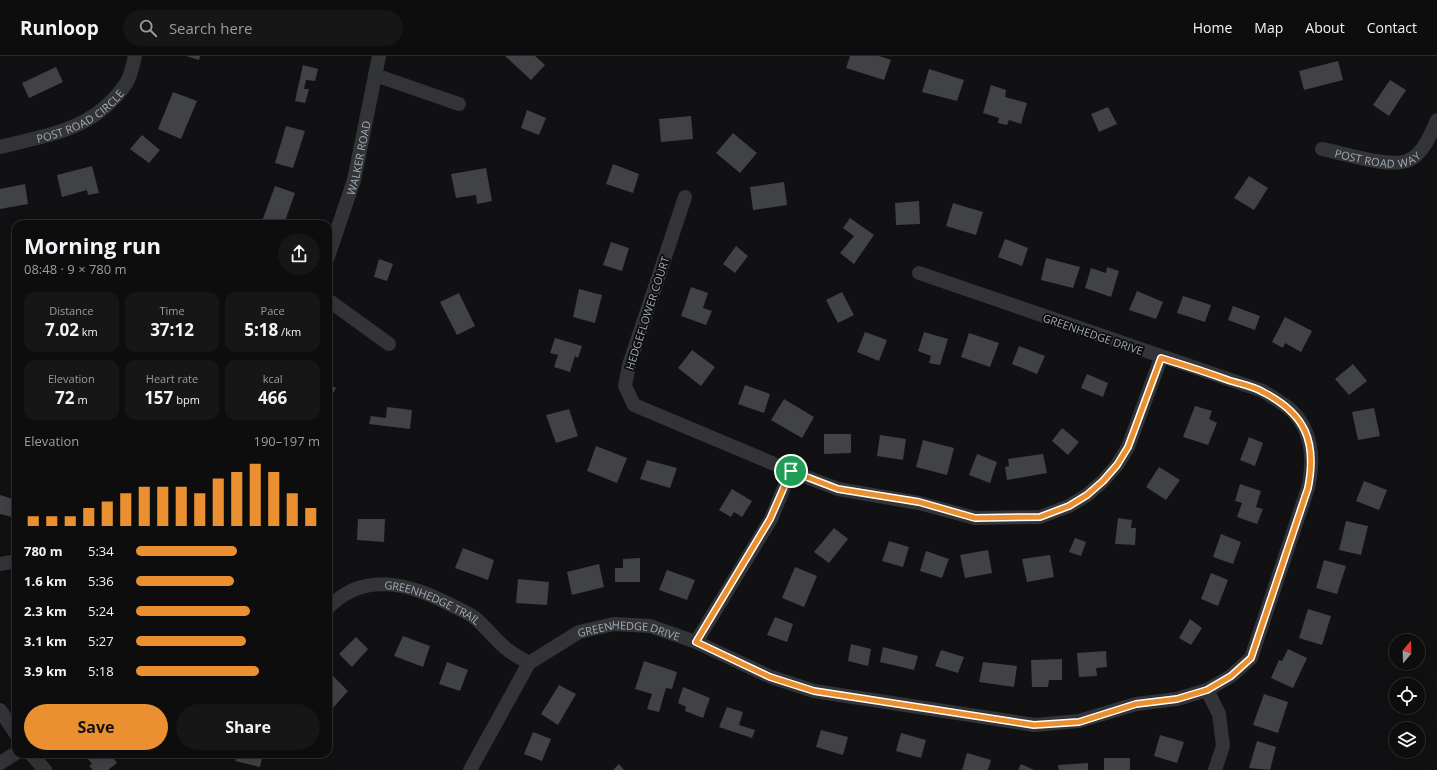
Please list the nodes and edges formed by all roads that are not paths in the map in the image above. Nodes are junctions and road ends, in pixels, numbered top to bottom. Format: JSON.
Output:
{"nodes":[{"id":1,"x":135,"y":56,"type":"edge"},
{"id":2,"x":379,"y":56,"type":"edge"},
{"id":3,"x":375,"y":75,"type":"junction"},
{"id":4,"x":459,"y":104,"type":"dead end"},
{"id":5,"x":1437,"y":120,"type":"edge"},
{"id":6,"x":0,"y":148,"type":"edge"},
{"id":7,"x":1322,"y":149,"type":"dead end"},
{"id":8,"x":686,"y":197,"type":"dead end"},
{"id":9,"x":332,"y":245,"type":"edge"},
{"id":10,"x":919,"y":274,"type":"dead end"},
{"id":11,"x":332,"y":303,"type":"edge"},
{"id":12,"x":389,"y":344,"type":"dead end"},
{"id":13,"x":1161,"y":358,"type":"junction"},
{"id":14,"x":791,"y":471,"type":"junction"},
{"id":15,"x":12,"y":562,"type":"edge"},
{"id":16,"x":0,"y":564,"type":"edge"},
{"id":17,"x":332,"y":604,"type":"edge"},
{"id":18,"x":696,"y":642,"type":"junction"},
{"id":19,"x":529,"y":663,"type":"junction"},
{"id":20,"x":1207,"y":690,"type":"junction"},
{"id":21,"x":0,"y":710,"type":"edge"},
{"id":22,"x":12,"y":728,"type":"edge"},
{"id":23,"x":12,"y":756,"type":"edge"},
{"id":24,"x":34,"y":758,"type":"edge"},
{"id":25,"x":0,"y":763,"type":"edge"},
{"id":26,"x":473,"y":769,"type":"edge"},
{"id":27,"x":45,"y":770,"type":"edge"},
{"id":28,"x":1215,"y":770,"type":"edge"}],
"edges":[{"from":1,"to":6,"type":"street","name":"POST ROAD CIRCLE"},
{"from":2,"to":3,"type":"street","name":"WALKER ROAD"},
{"from":3,"to":4,"type":"street"},
{"from":3,"to":9,"type":"street","name":"WALKER ROAD"},
{"from":5,"to":7,"type":"street","name":"POST ROAD WAY"},
{"from":8,"to":14,"type":"street","name":"HEDGEFLOWER COURT"},
{"from":10,"to":13,"type":"street","name":"GREENHEDGE DRIVE"},
{"from":11,"to":12,"type":"street"},
{"from":13,"to":14,"type":"street","name":"HEDGEFLOWER COURT"},
{"from":13,"to":20,"type":"street","name":"GREENHEDGE DRIVE"},
{"from":14,"to":18,"type":"street"},
{"from":15,"to":16,"type":"street"},
{"from":17,"to":19,"type":"street","name":"GREENHEDGE TRAIL"},
{"from":18,"to":19,"type":"street","name":"GREENHEDGE DRIVE"},
{"from":18,"to":20,"type":"street","name":"GREENHEDGE DRIVE"},
{"from":19,"to":26,"type":"street","name":"GREENHEDGE DRIVE"},
{"from":20,"to":28,"type":"street"},
{"from":21,"to":22,"type":"street"},
{"from":23,"to":25,"type":"street"},
{"from":24,"to":27,"type":"street"}]}
